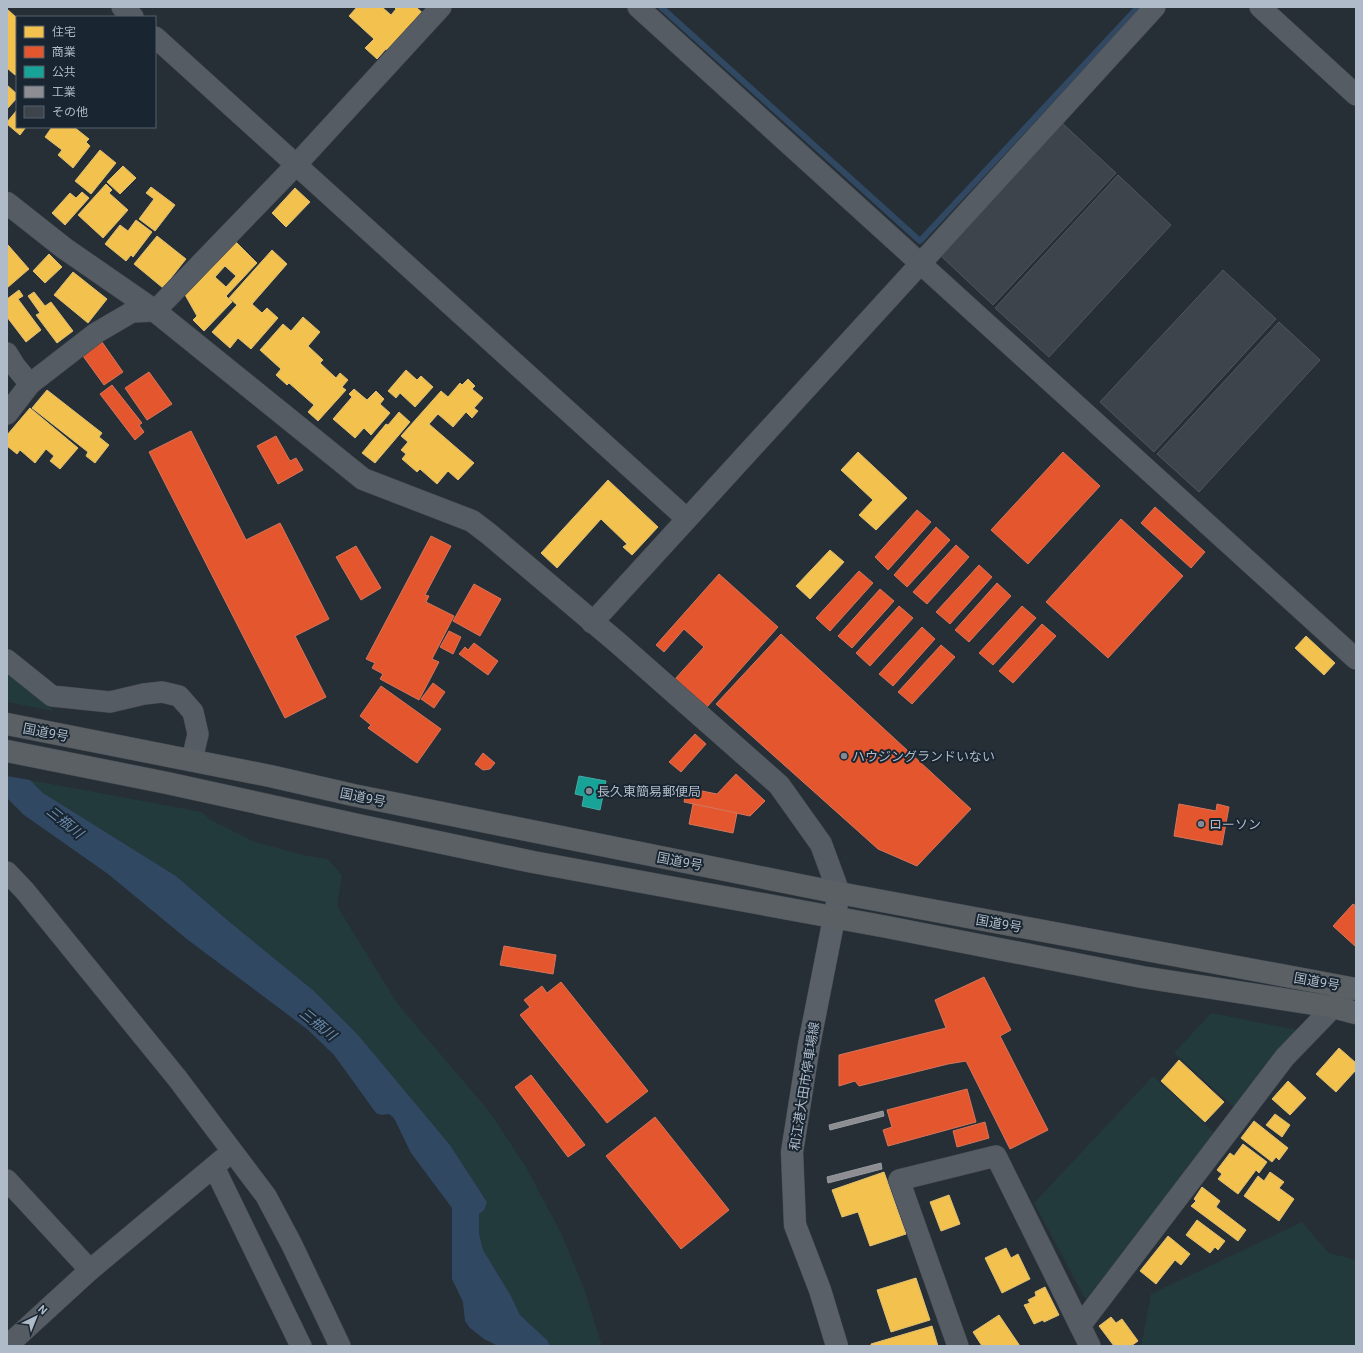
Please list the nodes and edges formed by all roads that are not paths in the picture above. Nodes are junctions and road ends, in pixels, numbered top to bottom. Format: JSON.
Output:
{"nodes":[{"id":1,"x":122,"y":7,"type":"edge"},
{"id":2,"x":441,"y":7,"type":"edge"},
{"id":3,"x":638,"y":7,"type":"edge"},
{"id":4,"x":1155,"y":7,"type":"edge"},
{"id":5,"x":1260,"y":7,"type":"edge"},
{"id":6,"x":132,"y":16,"type":"edge"},
{"id":7,"x":156,"y":38,"type":"edge"},
{"id":8,"x":1356,"y":96,"type":"edge"},
{"id":9,"x":295,"y":166,"type":"junction"},
{"id":10,"x":7,"y":203,"type":"edge"},
{"id":11,"x":919,"y":264,"type":"junction"},
{"id":12,"x":155,"y":311,"type":"junction"},
{"id":13,"x":7,"y":353,"type":"edge"},
{"id":14,"x":30,"y":384,"type":"junction"},
{"id":15,"x":7,"y":414,"type":"edge"},
{"id":16,"x":687,"y":520,"type":"junction"},
{"id":17,"x":592,"y":623,"type":"junction"},
{"id":18,"x":1356,"y":659,"type":"edge"},
{"id":19,"x":7,"y":660,"type":"edge"},
{"id":20,"x":7,"y":724,"type":"edge"},
{"id":21,"x":7,"y":751,"type":"edge"},
{"id":22,"x":192,"y":760,"type":"junction"},
{"id":23,"x":7,"y":872,"type":"edge"},
{"id":24,"x":839,"y":894,"type":"junction"},
{"id":25,"x":835,"y":918,"type":"junction"},
{"id":26,"x":1355,"y":986,"type":"edge"},
{"id":27,"x":1333,"y":1008,"type":"junction"},
{"id":28,"x":1356,"y":1013,"type":"edge"},
{"id":29,"x":233,"y":1150,"type":"junction"},
{"id":30,"x":214,"y":1167,"type":"junction"},
{"id":31,"x":7,"y":1180,"type":"edge"},
{"id":32,"x":90,"y":1270,"type":"junction"},
{"id":33,"x":1080,"y":1326,"type":"junction"},
{"id":34,"x":7,"y":1346,"type":"edge"},
{"id":35,"x":301,"y":1346,"type":"edge"},
{"id":36,"x":340,"y":1346,"type":"edge"},
{"id":37,"x":837,"y":1346,"type":"edge"},
{"id":38,"x":958,"y":1346,"type":"edge"},
{"id":39,"x":1090,"y":1346,"type":"edge"}],
"edges":[{"from":1,"to":6,"type":"street"},
{"from":2,"to":9,"type":"street"},
{"from":3,"to":11,"type":"street"},
{"from":4,"to":11,"type":"street"},
{"from":5,"to":8,"type":"street"},
{"from":7,"to":9,"type":"street"},
{"from":9,"to":12,"type":"street"},
{"from":9,"to":16,"type":"street"},
{"from":10,"to":12,"type":"street"},
{"from":11,"to":16,"type":"street"},
{"from":11,"to":18,"type":"street"},
{"from":12,"to":14,"type":"street"},
{"from":12,"to":17,"type":"street"},
{"from":13,"to":14,"type":"street"},
{"from":14,"to":15,"type":"street"},
{"from":16,"to":17,"type":"street"},
{"from":17,"to":24,"type":"street"},
{"from":19,"to":22,"type":"street"},
{"from":20,"to":22,"type":"highway","name":"国道9号"},
{"from":21,"to":25,"type":"highway","name":"国道9号"},
{"from":22,"to":24,"type":"highway","name":"国道9号"},
{"from":23,"to":29,"type":"street"},
{"from":24,"to":25,"type":"main road","name":"和江港大田市停車場線"},
{"from":24,"to":26,"type":"highway","name":"国道9号"},
{"from":25,"to":27,"type":"highway","name":"国道9号"},
{"from":25,"to":37,"type":"main road","name":"和江港大田市停車場線"},
{"from":26,"to":27,"type":"street"},
{"from":27,"to":28,"type":"highway","name":"国道9号"},
{"from":27,"to":33,"type":"street"},
{"from":29,"to":30,"type":"street"},
{"from":29,"to":36,"type":"street"},
{"from":30,"to":32,"type":"street"},
{"from":30,"to":35,"type":"street"},
{"from":31,"to":32,"type":"street"},
{"from":32,"to":34,"type":"street"},
{"from":33,"to":38,"type":"street"},
{"from":33,"to":39,"type":"street"}]}
